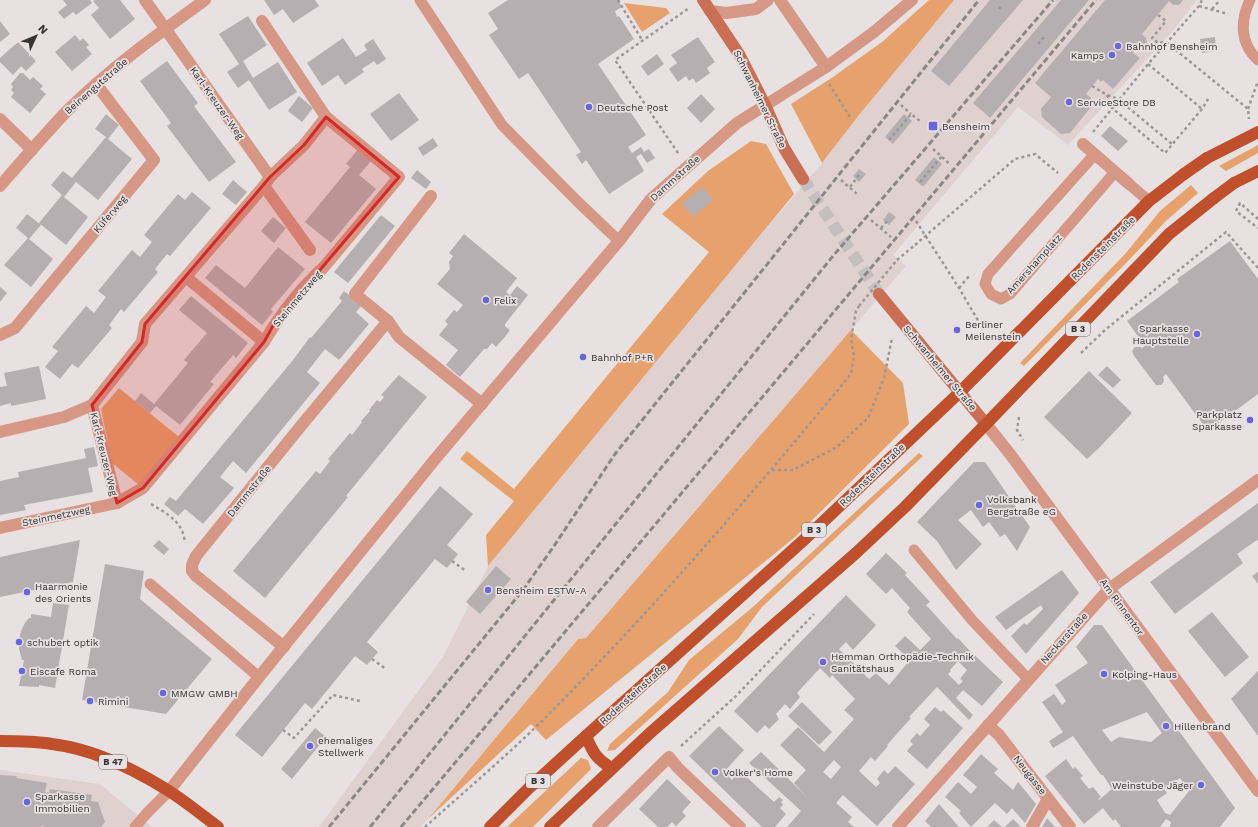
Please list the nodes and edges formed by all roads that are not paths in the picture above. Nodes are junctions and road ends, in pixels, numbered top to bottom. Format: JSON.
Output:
{"nodes":[{"id":1,"x":144,"y":0,"type":"edge"},
{"id":2,"x":205,"y":0,"type":"edge"},
{"id":3,"x":420,"y":0,"type":"edge"},
{"id":4,"x":768,"y":0,"type":"edge"},
{"id":5,"x":780,"y":0,"type":"edge"},
{"id":6,"x":912,"y":0,"type":"edge"},
{"id":7,"x":1250,"y":0,"type":"edge"},
{"id":8,"x":698,"y":3,"type":"edge"},
{"id":9,"x":710,"y":11,"type":"junction"},
{"id":10,"x":262,"y":21,"type":"dead end"},
{"id":11,"x":165,"y":29,"type":"junction"},
{"id":12,"x":1258,"y":60,"type":"edge"},
{"id":13,"x":823,"y":69,"type":"junction"},
{"id":14,"x":96,"y":84,"type":"junction"},
{"id":15,"x":765,"y":105,"type":"junction"},
{"id":16,"x":326,"y":117,"type":"junction"},
{"id":17,"x":0,"y":119,"type":"edge"},
{"id":18,"x":1254,"y":134,"type":"edge"},
{"id":19,"x":1083,"y":144,"type":"road end"},
{"id":20,"x":32,"y":150,"type":"junction"},
{"id":21,"x":1095,"y":154,"type":"junction"},
{"id":22,"x":1258,"y":171,"type":"edge"},
{"id":23,"x":1115,"y":172,"type":"junction"},
{"id":24,"x":803,"y":179,"type":"tunnel mouth"},
{"id":25,"x":267,"y":182,"type":"junction"},
{"id":26,"x":1129,"y":184,"type":"joint"},
{"id":27,"x":0,"y":186,"type":"edge"},
{"id":28,"x":431,"y":196,"type":"dead end"},
{"id":29,"x":1149,"y":201,"type":"junction"},
{"id":30,"x":619,"y":241,"type":"junction"},
{"id":31,"x":310,"y":250,"type":"dead end"},
{"id":32,"x":186,"y":276,"type":"junction"},
{"id":33,"x":879,"y":294,"type":"tunnel mouth"},
{"id":34,"x":388,"y":321,"type":"junction"},
{"id":35,"x":0,"y":334,"type":"edge"},
{"id":36,"x":264,"y":342,"type":"junction"},
{"id":37,"x":960,"y":392,"type":"junction"},
{"id":38,"x":482,"y":404,"type":"junction"},
{"id":39,"x":92,"y":405,"type":"junction"},
{"id":40,"x":986,"y":424,"type":"junction"},
{"id":41,"x":0,"y":432,"type":"edge"},
{"id":42,"x":1258,"y":480,"type":"edge"},
{"id":43,"x":117,"y":503,"type":"junction"},
{"id":44,"x":0,"y":528,"type":"edge"},
{"id":45,"x":914,"y":550,"type":"dead end"},
{"id":46,"x":150,"y":584,"type":"dead end"},
{"id":47,"x":1109,"y":589,"type":"junction"},
{"id":48,"x":284,"y":647,"type":"junction"},
{"id":49,"x":259,"y":677,"type":"junction"},
{"id":50,"x":1028,"y":679,"type":"junction"},
{"id":51,"x":988,"y":725,"type":"junction"},
{"id":52,"x":586,"y":736,"type":"junction"},
{"id":53,"x":0,"y":741,"type":"edge"},
{"id":54,"x":611,"y":768,"type":"junction"},
{"id":55,"x":169,"y":791,"type":"junction"},
{"id":56,"x":1258,"y":791,"type":"edge"},
{"id":57,"x":1048,"y":799,"type":"junction"},
{"id":58,"x":135,"y":827,"type":"edge"},
{"id":59,"x":218,"y":827,"type":"edge"},
{"id":60,"x":490,"y":827,"type":"edge"},
{"id":61,"x":550,"y":827,"type":"edge"},
{"id":62,"x":598,"y":827,"type":"edge"},
{"id":63,"x":740,"y":827,"type":"edge"},
{"id":64,"x":898,"y":827,"type":"edge"},
{"id":65,"x":1032,"y":827,"type":"edge"},
{"id":66,"x":1070,"y":827,"type":"edge"}],
"edges":[{"from":1,"to":11,"type":"street","name":"Karl-Kreuzer-Weg"},
{"from":2,"to":11,"type":"street","name":"Beinengutstraße"},
{"from":3,"to":30,"type":"lane"},
{"from":4,"to":9,"type":"street"},
{"from":5,"to":13,"type":"street"},
{"from":6,"to":13,"type":"street","name":"Dammstraße"},
{"from":7,"to":12,"type":"lane"},
{"from":8,"to":9,"type":"main road","name":"Schwanheimer Straße"},
{"from":9,"to":15,"type":"main road","name":"Schwanheimer Straße"},
{"from":10,"to":16,"type":"street","name":"Steinmetzweg"},
{"from":11,"to":14,"type":"street","name":"Beinengutstraße"},
{"from":11,"to":25,"type":"street","name":"Karl-Kreuzer-Weg"},
{"from":13,"to":15,"type":"street","name":"Dammstraße"},
{"from":14,"to":20,"type":"street","name":"Beinengutstraße"},
{"from":14,"to":35,"type":"street","name":"Küferweg"},
{"from":15,"to":24,"type":"main road","name":"Schwanheimer Straße"},
{"from":15,"to":30,"type":"street","name":"Dammstraße"},
{"from":16,"to":25,"type":"street","name":"Karl-Kreuzer-Weg"},
{"from":16,"to":36,"type":"street","name":"Steinmetzweg"},
{"from":17,"to":20,"type":"street"},
{"from":18,"to":29,"type":"main road","name":"Rodensteinstraße","number":"B 3","bridge":true},
{"from":19,"to":21,"type":"street"},
{"from":20,"to":27,"type":"street","name":"Beinengutstraße"},
{"from":21,"to":23,"type":"street"},
{"from":21,"to":23,"type":"lane","name":"Amershamplatz"},
{"from":22,"to":40,"type":"main road","number":"B 3","bridge":true},
{"from":23,"to":26,"type":"street"},
{"from":25,"to":31,"type":"street","name":"Karl-Kreuzer-Weg"},
{"from":25,"to":32,"type":"street","name":"Karl-Kreuzer-Weg"},
{"from":26,"to":29,"type":"lane"},
{"from":28,"to":34,"type":"street"},
{"from":29,"to":37,"type":"main road","name":"Rodensteinstraße","number":"B 3"},
{"from":30,"to":38,"type":"street","name":"Dammstraße"},
{"from":32,"to":36,"type":"street"},
{"from":32,"to":39,"type":"street","name":"Karl-Kreuzer-Weg"},
{"from":33,"to":37,"type":"main road","name":"Schwanheimer Straße"},
{"from":34,"to":38,"type":"street"},
{"from":34,"to":48,"type":"street","name":"Dammstraße"},
{"from":36,"to":43,"type":"street","name":"Steinmetzweg"},
{"from":37,"to":40,"type":"main road","name":"Schwanheimer Straße"},
{"from":37,"to":52,"type":"main road","name":"Rodensteinstraße","number":"B 3"},
{"from":38,"to":48,"type":"street","name":"Dammstraße"},
{"from":39,"to":41,"type":"street","name":"Karl-Kreuzer-Weg"},
{"from":39,"to":43,"type":"street","name":"Karl-Kreuzer-Weg"},
{"from":40,"to":47,"type":"street","name":"Am Rinnentor"},
{"from":40,"to":54,"type":"main road","number":"B 3"},
{"from":42,"to":47,"type":"street","name":"Neckarstraße"},
{"from":43,"to":44,"type":"street","name":"Steinmetzweg"},
{"from":45,"to":50,"type":"lane"},
{"from":46,"to":49,"type":"lane"},
{"from":47,"to":50,"type":"street","name":"Neckarstraße"},
{"from":47,"to":56,"type":"street","name":"Am Rinnentor"},
{"from":48,"to":49,"type":"street","name":"Dammstraße"},
{"from":49,"to":55,"type":"street","name":"Dammstraße"},
{"from":50,"to":51,"type":"street","name":"Neckarstraße"},
{"from":51,"to":57,"type":"street","name":"Neugasse"},
{"from":51,"to":64,"type":"street","name":"Neckarstraße"},
{"from":52,"to":54,"type":"main road"},
{"from":52,"to":60,"type":"main road","name":"Rodensteinstraße","number":"B 3"},
{"from":53,"to":55,"type":"main road","number":"B 47"},
{"from":54,"to":61,"type":"main road","number":"B 3"},
{"from":55,"to":58,"type":"lane"},
{"from":55,"to":59,"type":"main road","number":"B 47"},
{"from":57,"to":65,"type":"street"},
{"from":57,"to":66,"type":"street","name":"Neugasse"},
{"from":62,"to":63,"type":"street"}]}
